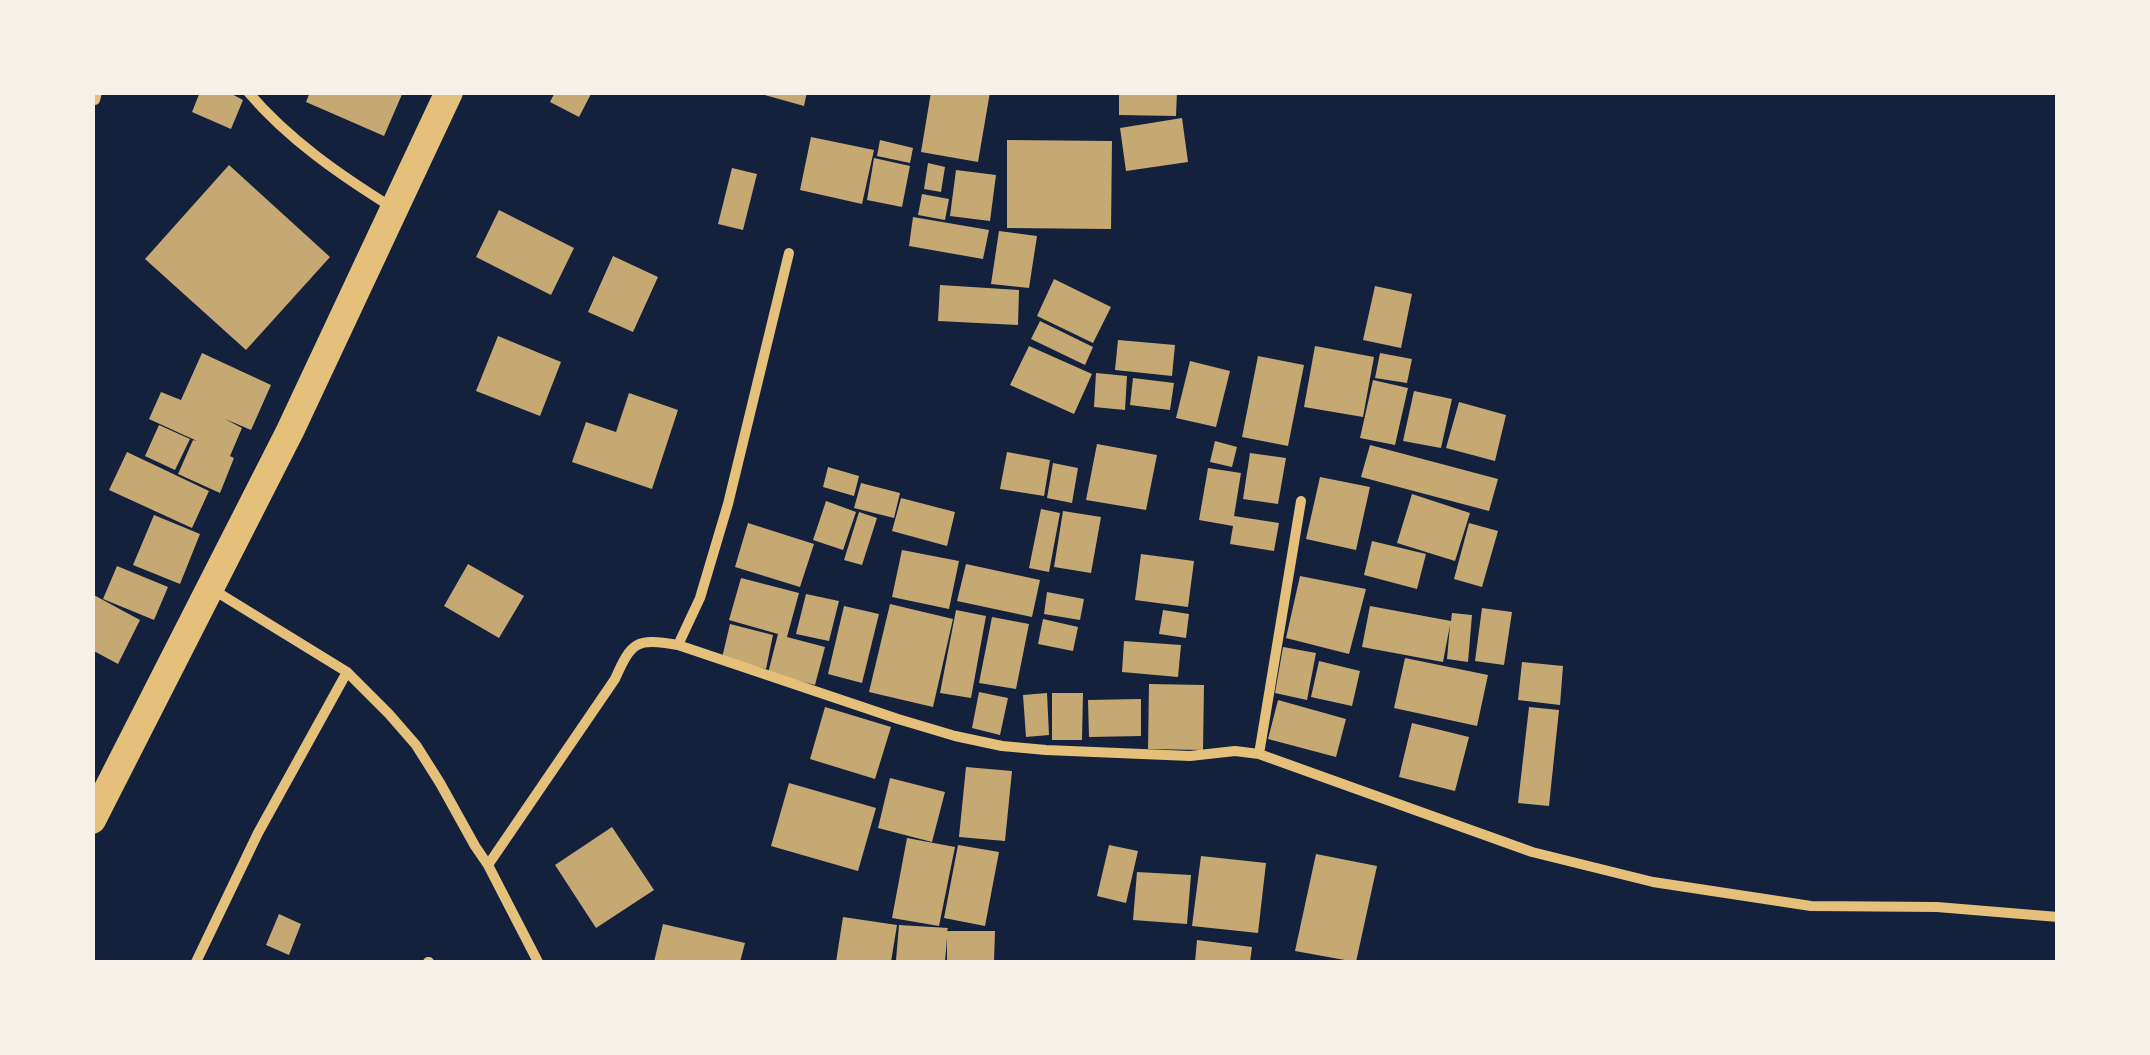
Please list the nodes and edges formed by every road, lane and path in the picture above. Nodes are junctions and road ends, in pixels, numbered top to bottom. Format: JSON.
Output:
{"nodes":[{"id":1,"x":248,"y":92,"type":"edge"},
{"id":2,"x":449,"y":92,"type":"edge"},
{"id":3,"x":394,"y":208,"type":"junction"},
{"id":4,"x":789,"y":253,"type":"dead end"},
{"id":5,"x":1301,"y":501,"type":"dead end"},
{"id":6,"x":211,"y":588,"type":"junction"},
{"id":7,"x":678,"y":645,"type":"junction"},
{"id":8,"x":347,"y":672,"type":"junction"},
{"id":9,"x":1259,"y":754,"type":"junction"},
{"id":10,"x":92,"y":820,"type":"edge"},
{"id":11,"x":488,"y":864,"type":"junction"},
{"id":12,"x":2058,"y":916,"type":"edge"},
{"id":13,"x":196,"y":962,"type":"edge"},
{"id":14,"x":538,"y":962,"type":"edge"}],
"edges":[{"from":1,"to":3,"type":"street"},
{"from":2,"to":3,"type":"highway"},
{"from":3,"to":6,"type":"highway"},
{"from":4,"to":7,"type":"street"},
{"from":5,"to":9,"type":"street"},
{"from":6,"to":8,"type":"street"},
{"from":6,"to":10,"type":"highway"},
{"from":7,"to":9,"type":"street"},
{"from":7,"to":11,"type":"street"},
{"from":8,"to":11,"type":"street"},
{"from":8,"to":13,"type":"street"},
{"from":9,"to":12,"type":"street"},
{"from":11,"to":14,"type":"street"}]}
